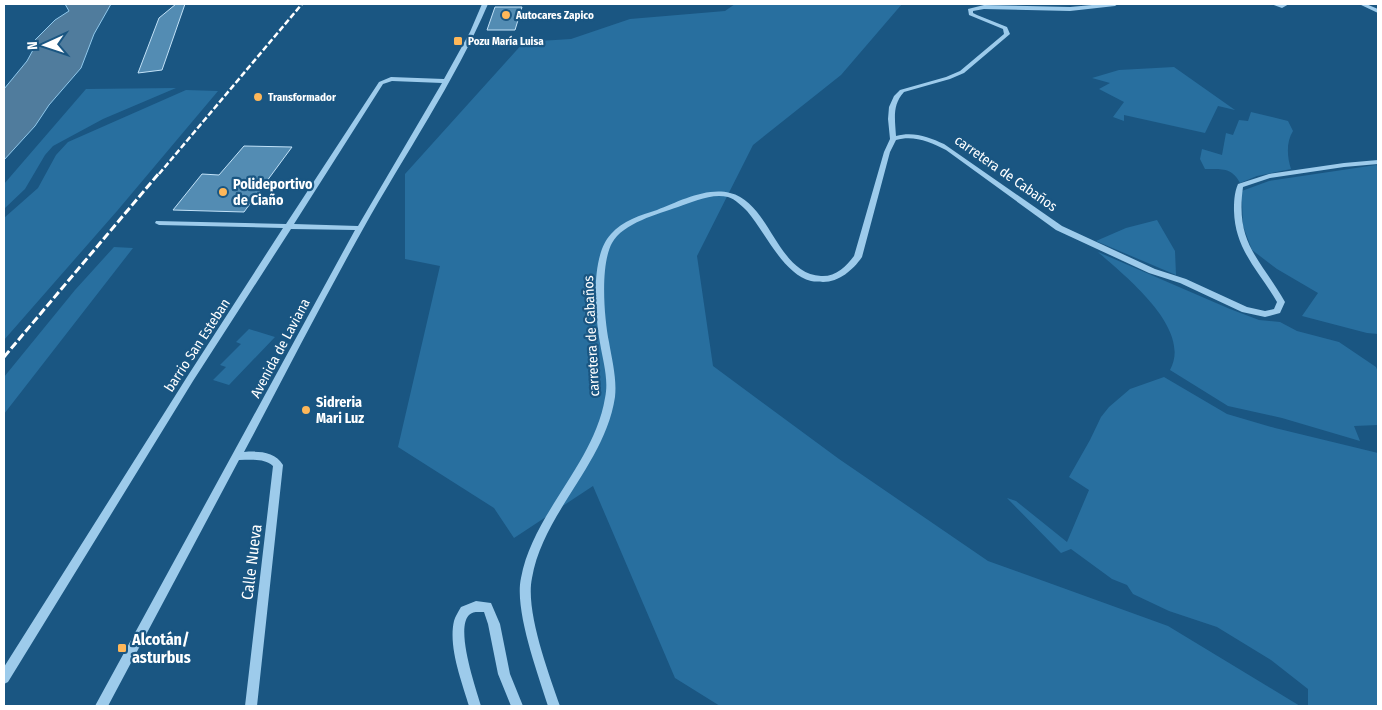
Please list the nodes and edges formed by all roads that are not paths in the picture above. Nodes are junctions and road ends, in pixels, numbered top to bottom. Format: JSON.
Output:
{"nodes":[{"id":1,"x":486,"y":4,"type":"edge"},
{"id":2,"x":1115,"y":4,"type":"edge"},
{"id":3,"x":1274,"y":4,"type":"edge"},
{"id":4,"x":1286,"y":4,"type":"edge"},
{"id":5,"x":1362,"y":4,"type":"edge"},
{"id":6,"x":1378,"y":11,"type":"edge"},
{"id":7,"x":445,"y":81,"type":"junction"},
{"id":8,"x":893,"y":139,"type":"junction"},
{"id":9,"x":1378,"y":162,"type":"edge"},
{"id":10,"x":159,"y":222,"type":"dead end"},
{"id":11,"x":290,"y":226,"type":"junction"},
{"id":12,"x":360,"y":228,"type":"junction"},
{"id":13,"x":238,"y":456,"type":"junction"},
{"id":14,"x":4,"y":678,"type":"edge"},
{"id":15,"x":102,"y":706,"type":"edge"},
{"id":16,"x":251,"y":706,"type":"edge"},
{"id":17,"x":476,"y":706,"type":"edge"},
{"id":18,"x":517,"y":706,"type":"edge"},
{"id":19,"x":554,"y":706,"type":"edge"}],
"edges":[{"from":1,"to":7,"type":"street","name":"Avenida de Laviana"},
{"from":2,"to":8,"type":"street"},
{"from":3,"to":4,"type":"street"},
{"from":5,"to":6,"type":"street"},
{"from":7,"to":11,"type":"street","name":"barrio San Esteban"},
{"from":7,"to":12,"type":"street","name":"Avenida de Laviana"},
{"from":8,"to":9,"type":"street","name":"carretera de Cabaños"},
{"from":8,"to":19,"type":"street","name":"carretera de Cabaños"},
{"from":10,"to":11,"type":"street"},
{"from":11,"to":12,"type":"street"},
{"from":11,"to":14,"type":"street","name":"barrio San Esteban"},
{"from":12,"to":13,"type":"street","name":"Avenida de Laviana"},
{"from":13,"to":15,"type":"street","name":"Avenida de Laviana"},
{"from":13,"to":16,"type":"street","name":"Calle Nueva"},
{"from":17,"to":18,"type":"street"}]}
